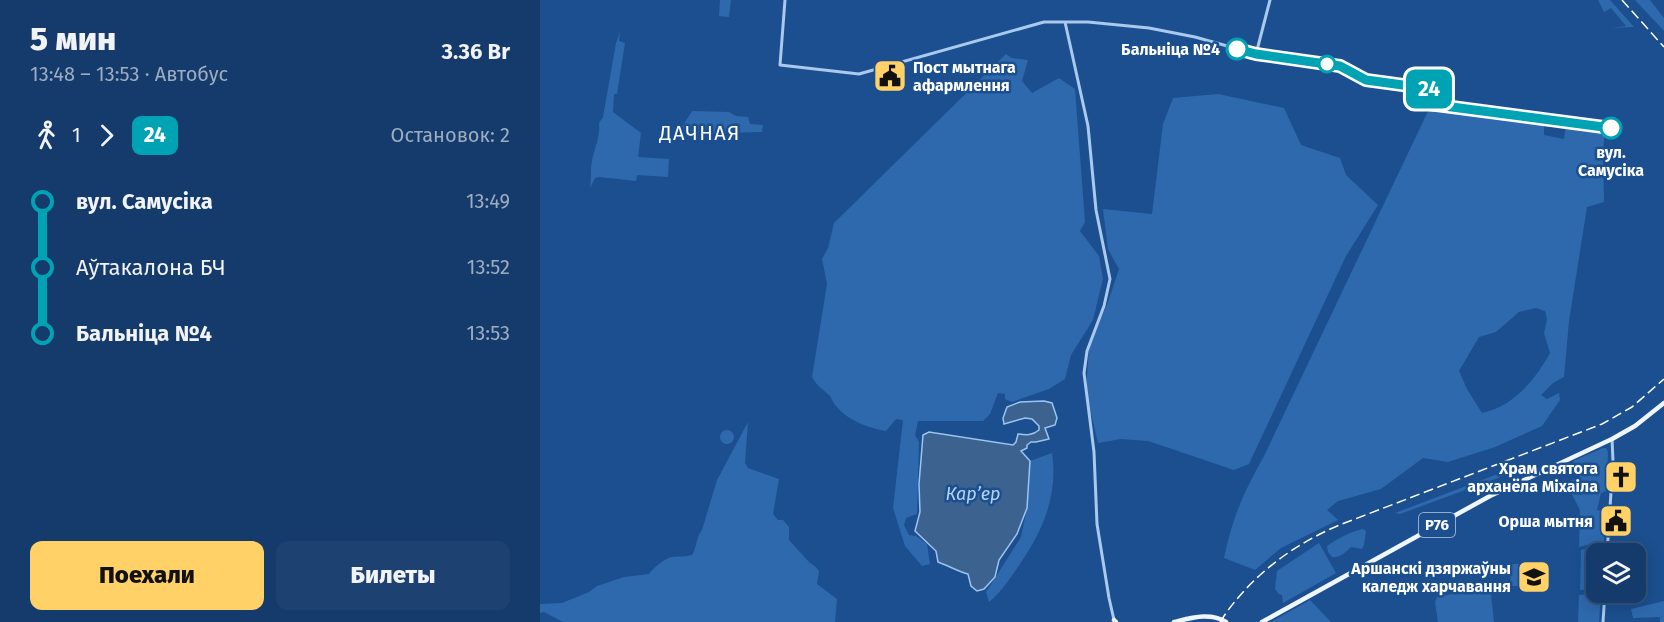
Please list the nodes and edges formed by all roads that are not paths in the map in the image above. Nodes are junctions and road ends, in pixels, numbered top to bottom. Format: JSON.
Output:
{"nodes":[{"id":1,"x":785,"y":0,"type":"edge"},
{"id":2,"x":1270,"y":0,"type":"edge"},
{"id":3,"x":1065,"y":22,"type":"junction"},
{"id":4,"x":1664,"y":403,"type":"edge"},
{"id":5,"x":1612,"y":439,"type":"junction"},
{"id":6,"x":1608,"y":543,"type":"edge"},
{"id":7,"x":1604,"y":603,"type":"edge"},
{"id":8,"x":1115,"y":621,"type":"edge"},
{"id":9,"x":1264,"y":621,"type":"edge"},
{"id":10,"x":1174,"y":622,"type":"edge"},
{"id":11,"x":1226,"y":622,"type":"edge"},
{"id":12,"x":1603,"y":622,"type":"edge"}],
"edges":[{"from":1,"to":3,"type":"street"},
{"from":2,"to":3,"type":"street"},
{"from":3,"to":8,"type":"street"},
{"from":4,"to":5,"type":"main road","number":"Р76"},
{"from":5,"to":6,"type":"street"},
{"from":5,"to":9,"type":"main road","number":"Р76"},
{"from":7,"to":12,"type":"street"},
{"from":10,"to":11,"type":"main road"}]}
